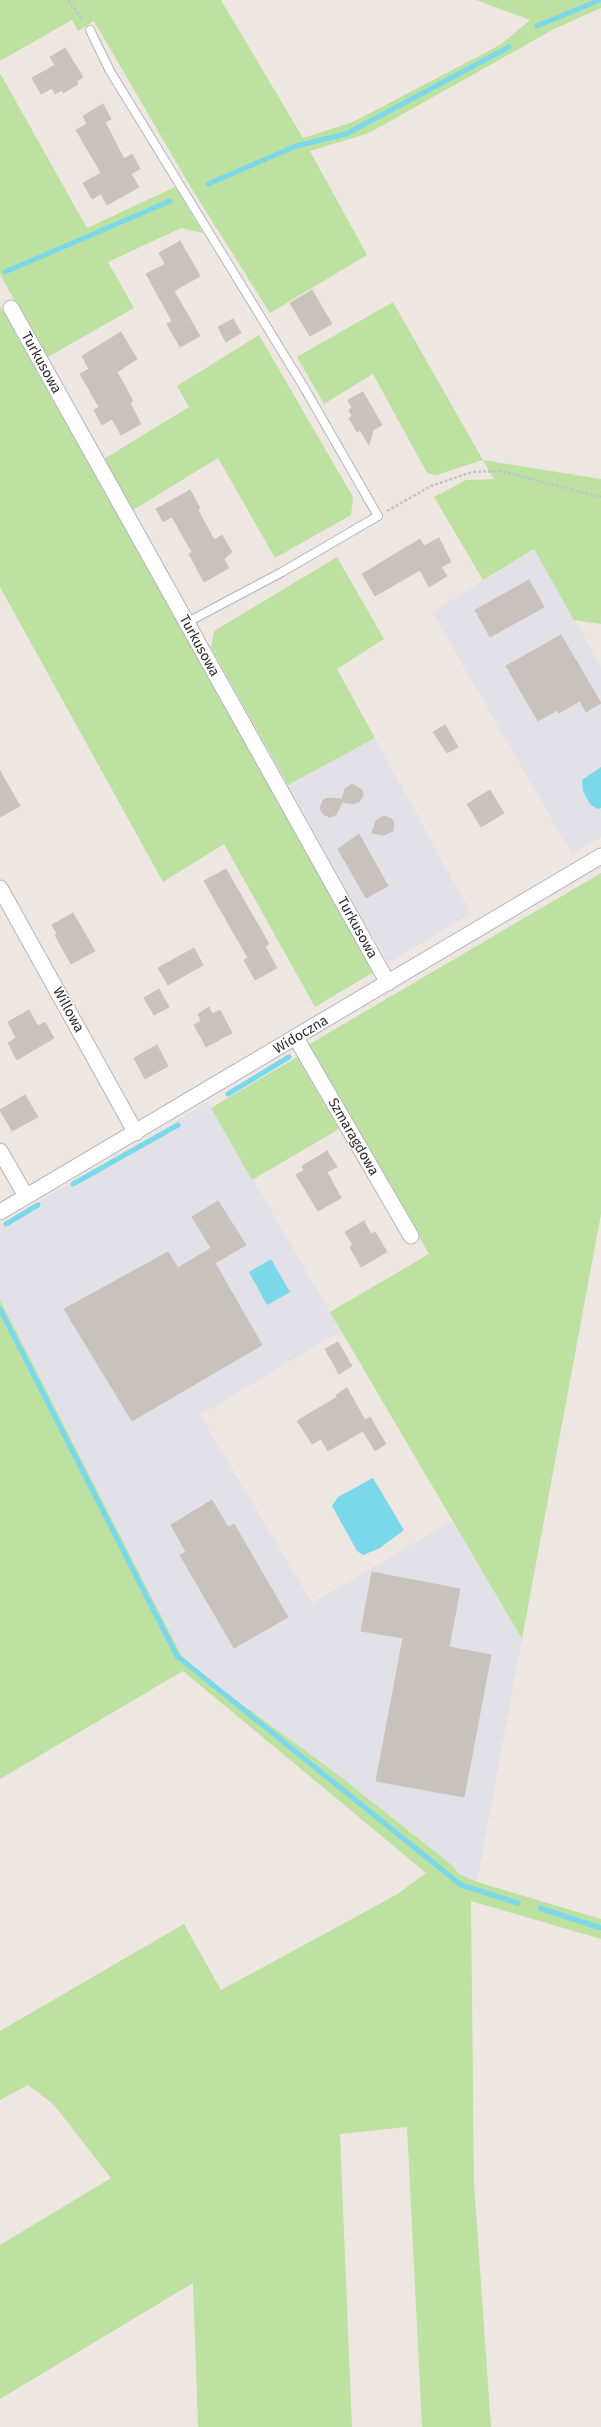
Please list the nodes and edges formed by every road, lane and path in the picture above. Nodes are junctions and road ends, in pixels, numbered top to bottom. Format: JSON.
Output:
{"nodes":[{"id":1,"x":68,"y":0,"type":"edge"},
{"id":2,"x":90,"y":30,"type":"joint"},
{"id":3,"x":11,"y":308,"type":"dead end"},
{"id":4,"x":601,"y":497,"type":"edge"},
{"id":5,"x":378,"y":516,"type":"junction"},
{"id":6,"x":186,"y":623,"type":"junction"},
{"id":7,"x":601,"y":856,"type":"edge"},
{"id":8,"x":0,"y":888,"type":"edge"},
{"id":9,"x":388,"y":983,"type":"junction"},
{"id":10,"x":296,"y":1038,"type":"junction"},
{"id":11,"x":136,"y":1133,"type":"junction"},
{"id":12,"x":0,"y":1151,"type":"edge"},
{"id":13,"x":26,"y":1196,"type":"junction"},
{"id":14,"x":0,"y":1212,"type":"edge"},
{"id":15,"x":411,"y":1236,"type":"dead end"}],
"edges":[{"from":1,"to":2,"type":"path"},
{"from":2,"to":5,"type":"lane"},
{"from":3,"to":6,"type":"street","name":"Turkusowa"},
{"from":4,"to":5,"type":"path"},
{"from":5,"to":6,"type":"lane"},
{"from":6,"to":9,"type":"street","name":"Turkusowa"},
{"from":7,"to":9,"type":"street","name":"Widoczna"},
{"from":8,"to":11,"type":"street","name":"Willowa"},
{"from":9,"to":10,"type":"street","name":"Widoczna"},
{"from":10,"to":11,"type":"street","name":"Widoczna"},
{"from":10,"to":15,"type":"street","name":"Szmaragdowa"},
{"from":11,"to":13,"type":"street","name":"Widoczna"},
{"from":12,"to":13,"type":"street"},
{"from":13,"to":14,"type":"street","name":"Widoczna"}]}
